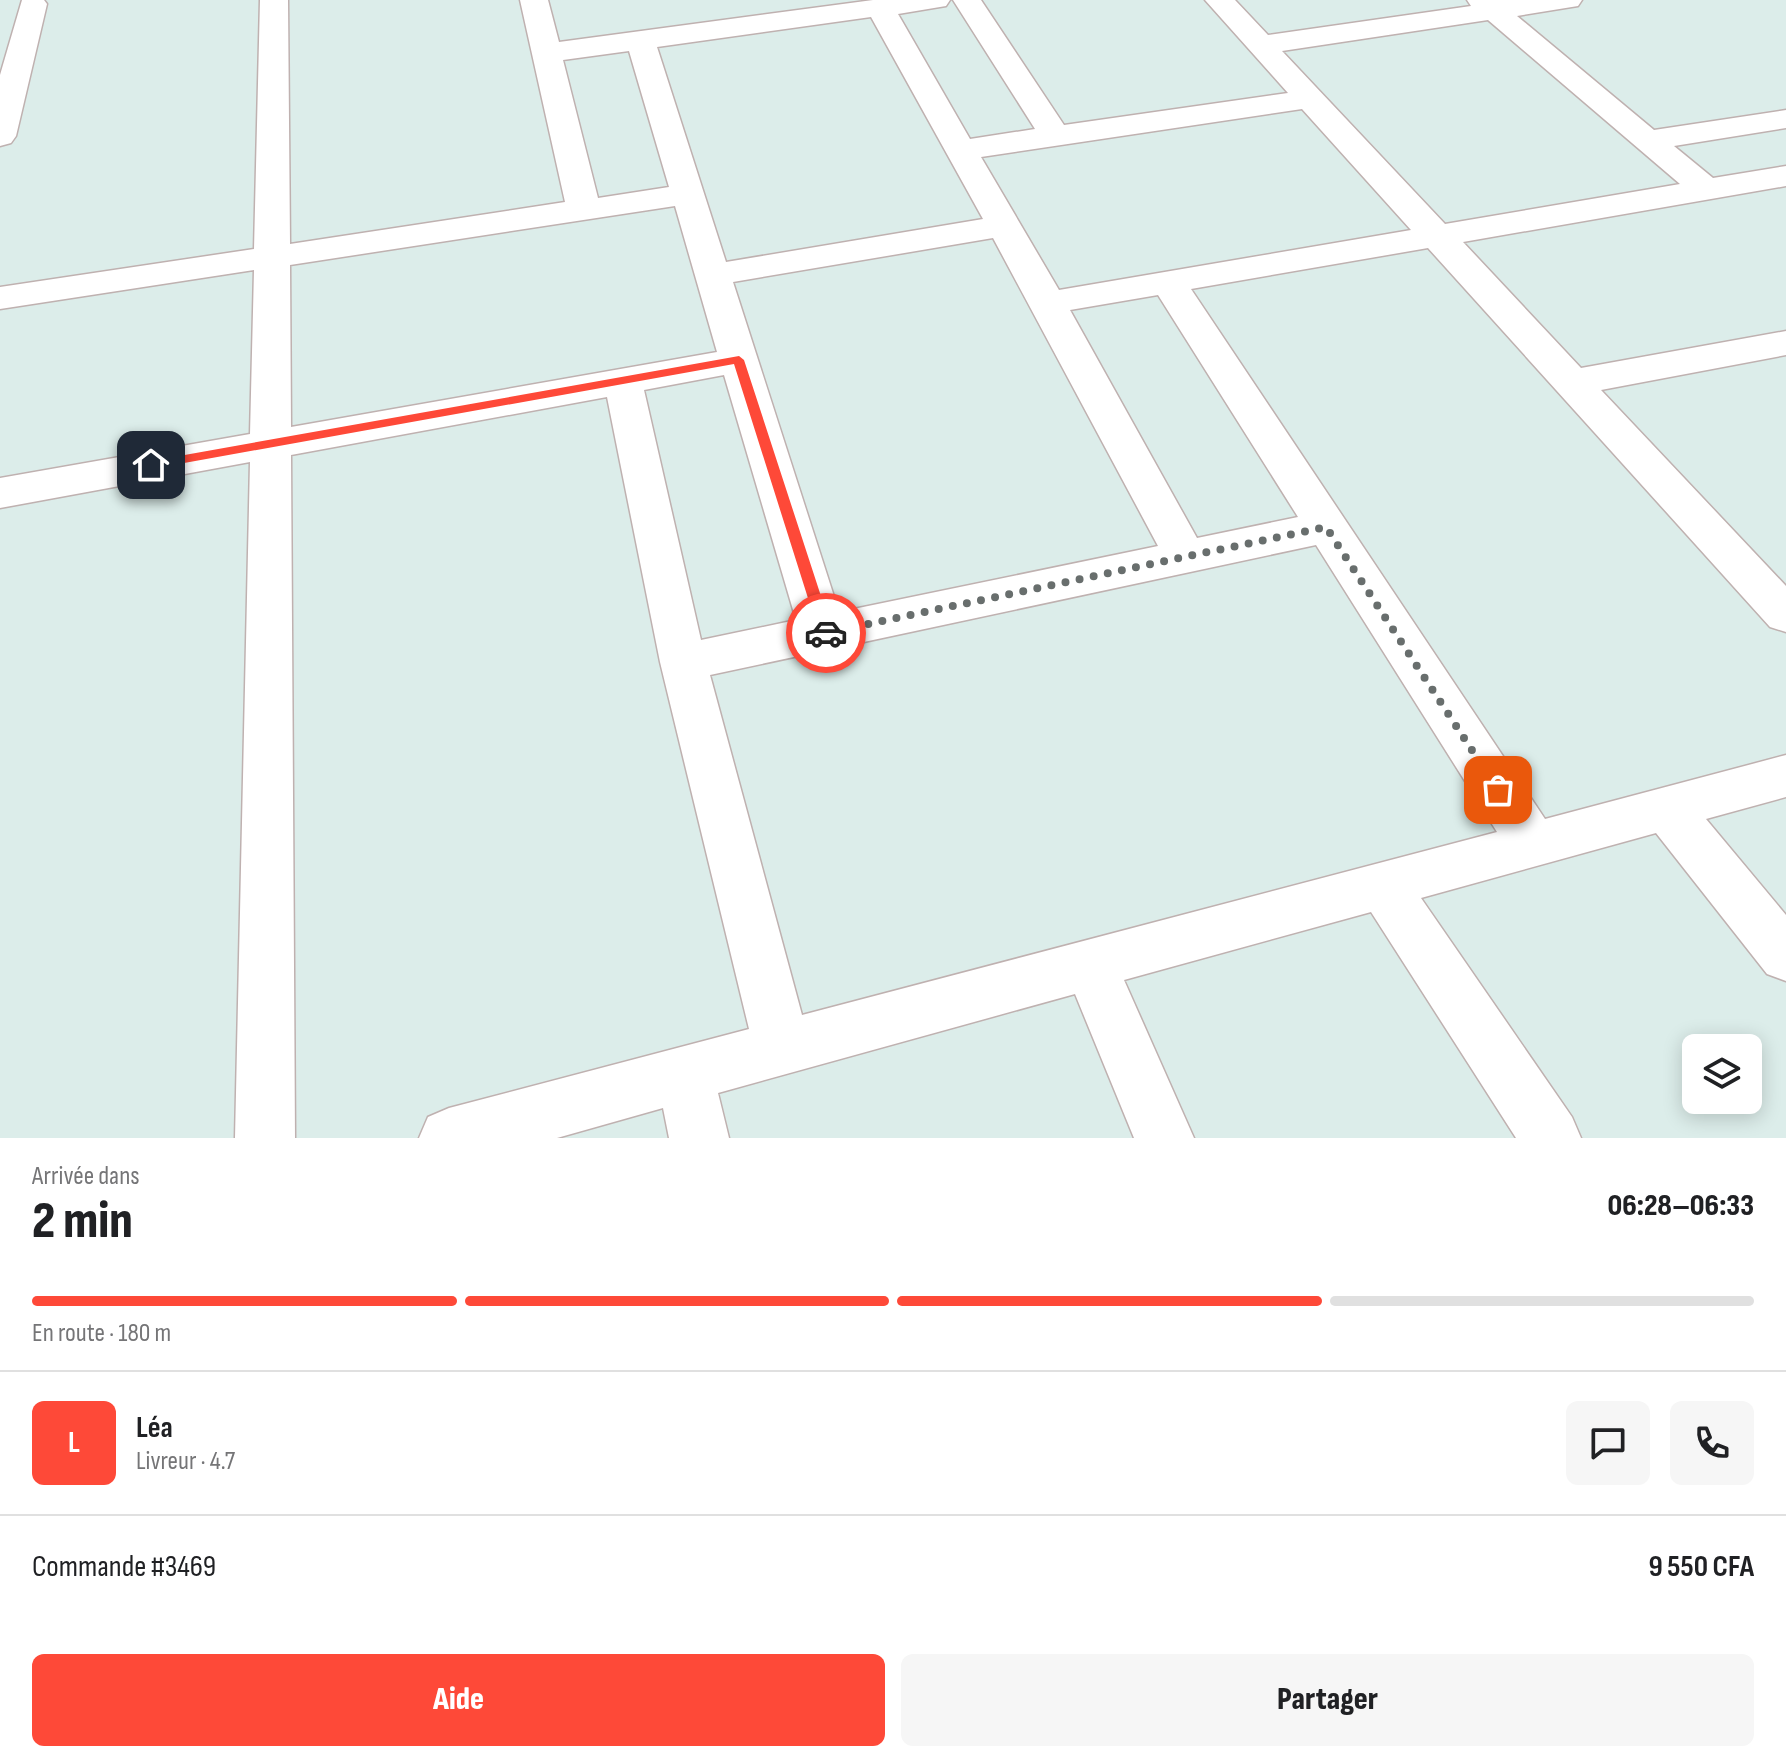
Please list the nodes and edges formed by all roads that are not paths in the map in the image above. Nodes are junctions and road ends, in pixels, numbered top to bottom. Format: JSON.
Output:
{"nodes":[{"id":1,"x":274,"y":0,"type":"edge"},
{"id":2,"x":534,"y":0,"type":"edge"},
{"id":3,"x":936,"y":0,"type":"edge"},
{"id":4,"x":967,"y":0,"type":"edge"},
{"id":5,"x":1219,"y":0,"type":"edge"},
{"id":6,"x":1568,"y":0,"type":"edge"},
{"id":7,"x":46,"y":2,"type":"edge"},
{"id":8,"x":1488,"y":5,"type":"edge"},
{"id":9,"x":0,"y":8,"type":"edge"},
{"id":10,"x":880,"y":8,"type":"junction"},
{"id":11,"x":640,"y":39,"type":"junction"},
{"id":12,"x":1260,"y":45,"type":"junction"},
{"id":13,"x":547,"y":53,"type":"junction"},
{"id":14,"x":1310,"y":99,"type":"junction"},
{"id":15,"x":1783,"y":123,"type":"edge"},
{"id":16,"x":1,"y":128,"type":"edge"},
{"id":17,"x":1055,"y":136,"type":"junction"},
{"id":18,"x":1649,"y":140,"type":"junction"},
{"id":19,"x":959,"y":150,"type":"junction"},
{"id":20,"x":1786,"y":176,"type":"edge"},
{"id":21,"x":1707,"y":190,"type":"junction"},
{"id":22,"x":689,"y":194,"type":"junction"},
{"id":23,"x":584,"y":210,"type":"junction"},
{"id":24,"x":1002,"y":226,"type":"junction"},
{"id":25,"x":1436,"y":239,"type":"junction"},
{"id":26,"x":274,"y":257,"type":"junction"},
{"id":27,"x":712,"y":275,"type":"junction"},
{"id":28,"x":1168,"y":282,"type":"junction"},
{"id":29,"x":0,"y":298,"type":"edge"},
{"id":30,"x":1048,"y":303,"type":"junction"},
{"id":31,"x":1786,"y":343,"type":"edge"},
{"id":32,"x":739,"y":360,"type":"junction"},
{"id":33,"x":623,"y":382,"type":"junction"},
{"id":34,"x":1574,"y":382,"type":"junction"},
{"id":35,"x":272,"y":443,"type":"junction"},
{"id":36,"x":0,"y":493,"type":"edge"},
{"id":37,"x":1326,"y":527,"type":"junction"},
{"id":38,"x":1185,"y":556,"type":"junction"},
{"id":39,"x":1786,"y":615,"type":"edge"},
{"id":40,"x":823,"y":633,"type":"junction"},
{"id":41,"x":683,"y":662,"type":"junction"},
{"id":42,"x":1786,"y":776,"type":"edge"},
{"id":43,"x":1668,"y":810,"type":"junction"},
{"id":44,"x":1532,"y":843,"type":"junction"},
{"id":45,"x":1381,"y":883,"type":"junction"},
{"id":46,"x":1786,"y":956,"type":"edge"},
{"id":47,"x":1090,"y":965,"type":"junction"},
{"id":48,"x":782,"y":1047,"type":"junction"},
{"id":49,"x":685,"y":1075,"type":"junction"},
{"id":50,"x":265,"y":1138,"type":"edge"},
{"id":51,"x":449,"y":1138,"type":"edge"},
{"id":52,"x":699,"y":1138,"type":"edge"},
{"id":53,"x":1164,"y":1138,"type":"edge"},
{"id":54,"x":1551,"y":1138,"type":"edge"}],
"edges":[{"from":1,"to":26,"type":"street"},
{"from":2,"to":13,"type":"street"},
{"from":3,"to":10,"type":"street"},
{"from":4,"to":17,"type":"street"},
{"from":5,"to":12,"type":"street"},
{"from":6,"to":8,"type":"street"},
{"from":7,"to":9,"type":"street"},
{"from":7,"to":16,"type":"street"},
{"from":8,"to":12,"type":"street"},
{"from":8,"to":18,"type":"street"},
{"from":10,"to":11,"type":"street"},
{"from":10,"to":19,"type":"street"},
{"from":11,"to":13,"type":"street"},
{"from":11,"to":22,"type":"street"},
{"from":12,"to":14,"type":"street"},
{"from":13,"to":23,"type":"street"},
{"from":14,"to":17,"type":"street"},
{"from":14,"to":25,"type":"street"},
{"from":15,"to":18,"type":"street"},
{"from":17,"to":19,"type":"street"},
{"from":18,"to":21,"type":"street"},
{"from":19,"to":24,"type":"street"},
{"from":20,"to":21,"type":"street"},
{"from":21,"to":25,"type":"street"},
{"from":22,"to":23,"type":"street"},
{"from":22,"to":27,"type":"street"},
{"from":23,"to":26,"type":"street"},
{"from":24,"to":27,"type":"street"},
{"from":24,"to":30,"type":"street"},
{"from":25,"to":28,"type":"street"},
{"from":25,"to":34,"type":"street"},
{"from":26,"to":29,"type":"street"},
{"from":26,"to":35,"type":"street"},
{"from":27,"to":32,"type":"street"},
{"from":28,"to":30,"type":"street"},
{"from":28,"to":37,"type":"street"},
{"from":30,"to":38,"type":"street"},
{"from":31,"to":34,"type":"street"},
{"from":32,"to":33,"type":"street"},
{"from":32,"to":40,"type":"street"},
{"from":33,"to":35,"type":"street"},
{"from":33,"to":41,"type":"street"},
{"from":34,"to":39,"type":"street"},
{"from":35,"to":36,"type":"street"},
{"from":35,"to":50,"type":"street"},
{"from":37,"to":38,"type":"street"},
{"from":37,"to":44,"type":"street"},
{"from":38,"to":40,"type":"street"},
{"from":40,"to":41,"type":"street"},
{"from":41,"to":48,"type":"street"},
{"from":42,"to":43,"type":"street"},
{"from":43,"to":44,"type":"street"},
{"from":43,"to":46,"type":"street"},
{"from":44,"to":45,"type":"street"},
{"from":45,"to":47,"type":"street"},
{"from":45,"to":54,"type":"street"},
{"from":47,"to":48,"type":"street"},
{"from":47,"to":53,"type":"street"},
{"from":48,"to":49,"type":"street"},
{"from":49,"to":51,"type":"street"},
{"from":49,"to":52,"type":"street"}]}
